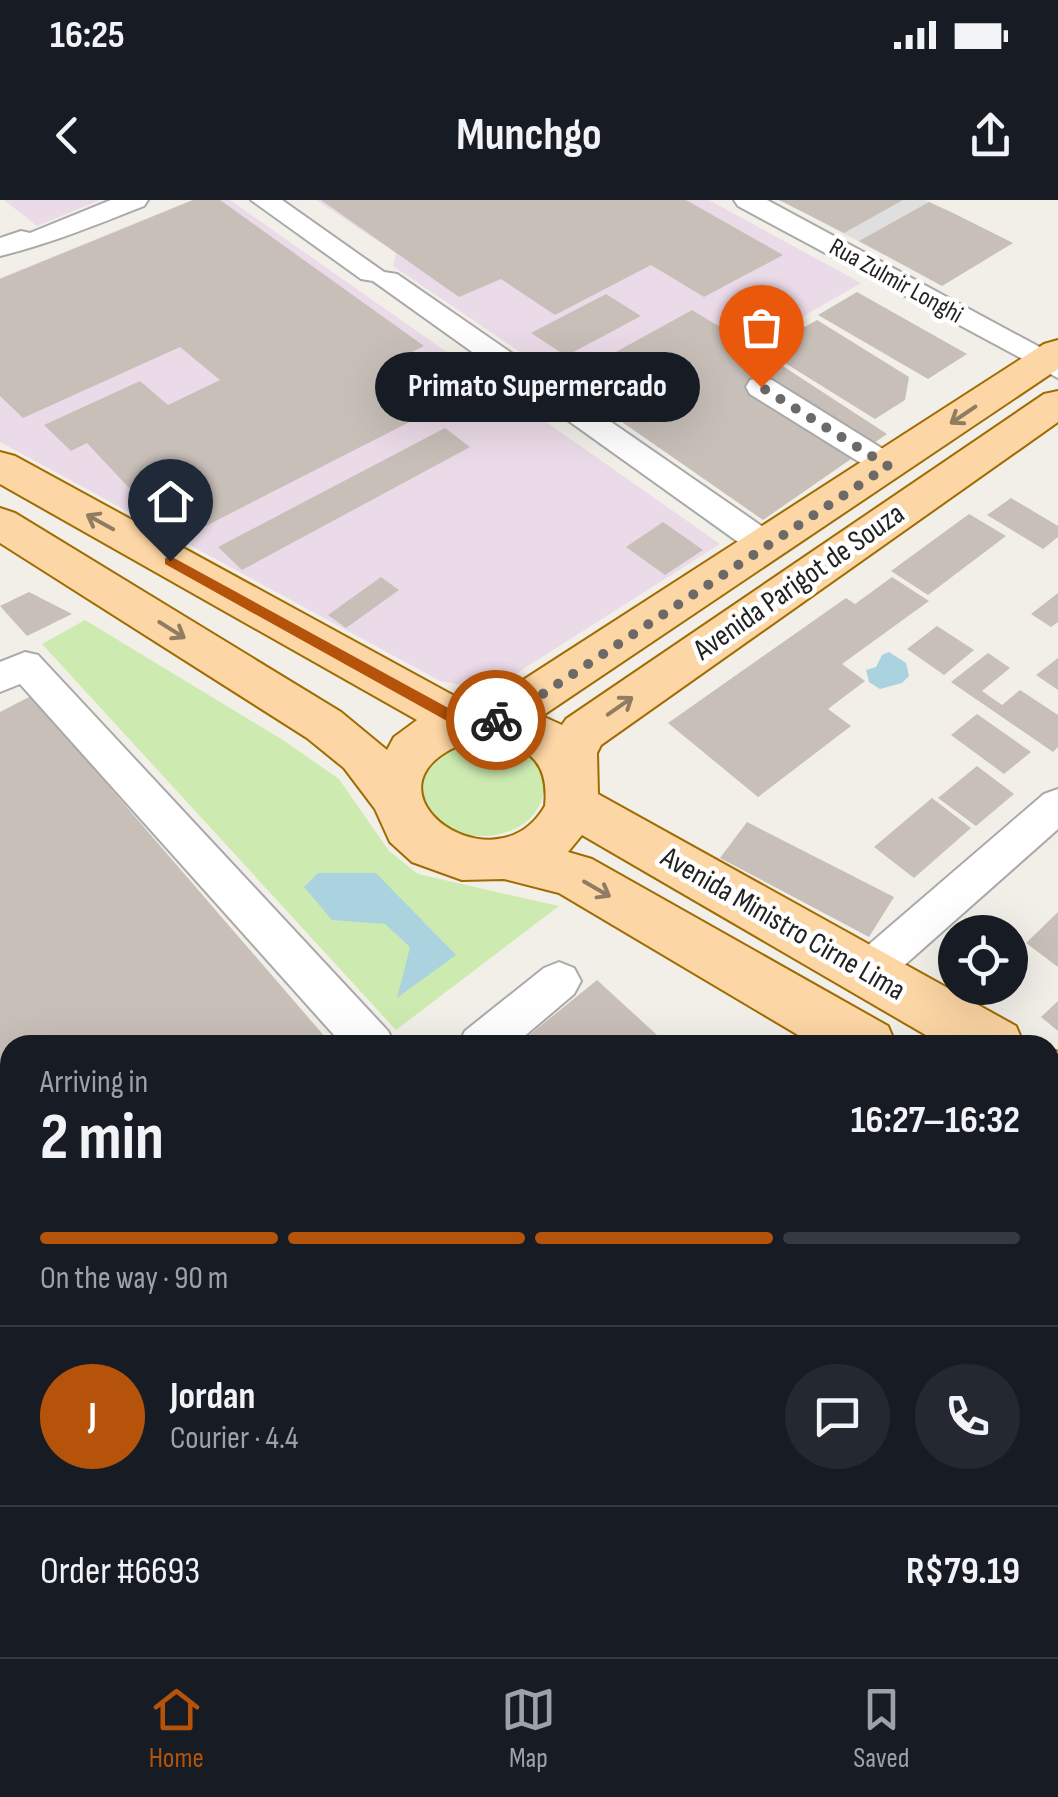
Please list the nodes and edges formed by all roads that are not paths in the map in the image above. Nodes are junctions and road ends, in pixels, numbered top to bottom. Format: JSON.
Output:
{"nodes":[{"id":1,"x":135,"y":200,"type":"edge"},
{"id":2,"x":264,"y":200,"type":"edge"},
{"id":3,"x":747,"y":200,"type":"edge"},
{"id":4,"x":20,"y":242,"type":"edge"},
{"id":5,"x":1056,"y":374,"type":"edge"},
{"id":6,"x":761,"y":387,"type":"dead end"},
{"id":7,"x":0,"y":466,"type":"edge"},
{"id":8,"x":888,"y":466,"type":"junction"},
{"id":9,"x":0,"y":523,"type":"edge"},
{"id":10,"x":767,"y":546,"type":"junction"},
{"id":11,"x":0,"y":678,"type":"edge"},
{"id":12,"x":480,"y":721,"type":"junction"},
{"id":13,"x":572,"y":793,"type":"junction"},
{"id":14,"x":394,"y":796,"type":"junction"},
{"id":15,"x":1058,"y":804,"type":"edge"},
{"id":16,"x":505,"y":858,"type":"junction"},
{"id":17,"x":867,"y":972,"type":"junction"},
{"id":18,"x":560,"y":982,"type":"dead end"},
{"id":19,"x":363,"y":1035,"type":"edge"},
{"id":20,"x":493,"y":1035,"type":"edge"},
{"id":21,"x":850,"y":1035,"type":"edge"},
{"id":22,"x":978,"y":1035,"type":"edge"}],
"edges":[{"from":1,"to":4,"type":"street"},
{"from":2,"to":10,"type":"street"},
{"from":3,"to":5,"type":"street","name":"Rua Zulmir Longhi"},
{"from":5,"to":8,"type":"main road","name":"Avenida Parigot de Souza","one_way":true},
{"from":13,"to":5,"type":"main road","name":"Avenida Parigot de Souza","one_way":true},
{"from":6,"to":8,"type":"street"},
{"from":12,"to":7,"type":"main road","one_way":true},
{"from":8,"to":10,"type":"main road","name":"Avenida Parigot de Souza"},
{"from":9,"to":14,"type":"main road","one_way":true},
{"from":10,"to":12,"type":"main road","name":"Avenida Parigot de Souza"},
{"from":11,"to":19,"type":"street"},
{"from":12,"to":13,"type":"main road"},
{"from":12,"to":14,"type":"main road"},
{"from":13,"to":16,"type":"main road"},
{"from":13,"to":17,"type":"main road","name":"Avenida Ministro Cirne Lima"},
{"from":14,"to":16,"type":"main road"},
{"from":15,"to":17,"type":"street"},
{"from":16,"to":21,"type":"main road","name":"Avenida Ministro Cirne Lima","one_way":true},
{"from":17,"to":22,"type":"main road","name":"Avenida Ministro Cirne Lima"},
{"from":18,"to":20,"type":"street"}]}
